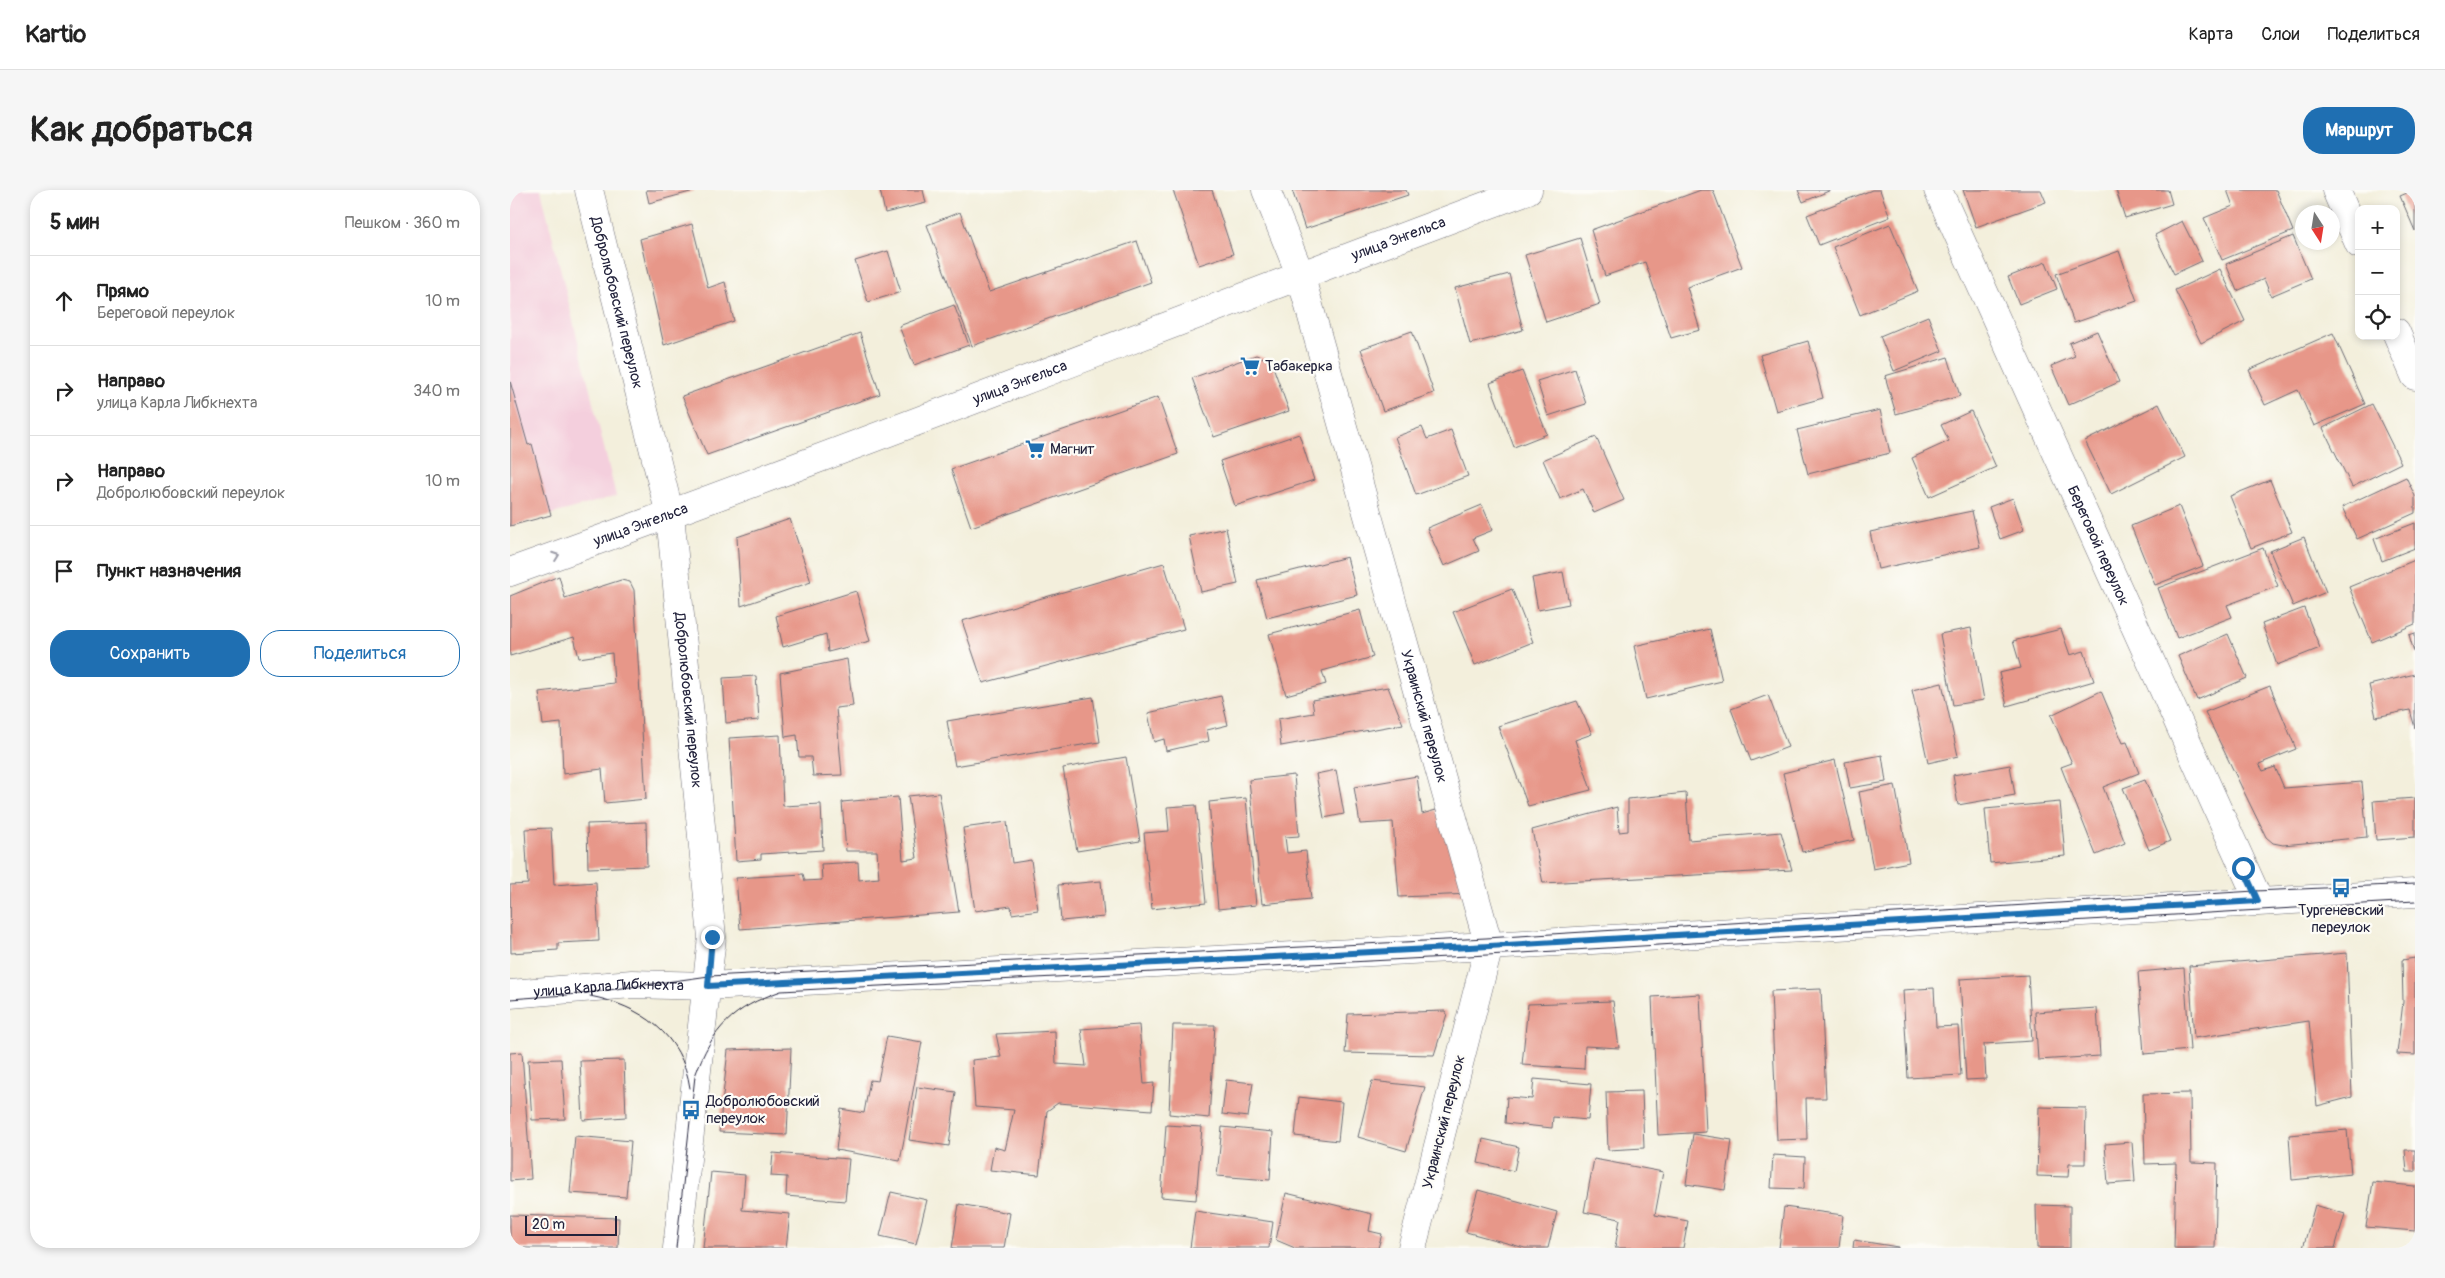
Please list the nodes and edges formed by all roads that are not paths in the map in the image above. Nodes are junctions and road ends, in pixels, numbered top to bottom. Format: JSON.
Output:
{"nodes":[{"id":1,"x":589,"y":190,"type":"edge"},
{"id":2,"x":1266,"y":190,"type":"edge"},
{"id":3,"x":1528,"y":190,"type":"edge"},
{"id":4,"x":1938,"y":190,"type":"edge"},
{"id":5,"x":2336,"y":190,"type":"edge"},
{"id":6,"x":2355,"y":235,"type":"edge"},
{"id":7,"x":1300,"y":274,"type":"junction"},
{"id":8,"x":2399,"y":340,"type":"edge"},
{"id":9,"x":2415,"y":376,"type":"edge"},
{"id":10,"x":670,"y":515,"type":"junction"},
{"id":11,"x":510,"y":572,"type":"edge"},
{"id":12,"x":2415,"y":893,"type":"edge"},
{"id":13,"x":2258,"y":901,"type":"junction"},
{"id":14,"x":1489,"y":946,"type":"junction"},
{"id":15,"x":708,"y":986,"type":"junction"},
{"id":16,"x":510,"y":994,"type":"edge"},
{"id":17,"x":677,"y":1248,"type":"edge"},
{"id":18,"x":1412,"y":1248,"type":"edge"}],
"edges":[{"from":1,"to":10,"type":"street","name":"Добролюбовский переулок"},
{"from":2,"to":7,"type":"street","name":"Украинский переулок"},
{"from":3,"to":7,"type":"street","name":"улица Энгельса"},
{"from":4,"to":13,"type":"street","name":"Береговой переулок"},
{"from":5,"to":6,"type":"street"},
{"from":7,"to":10,"type":"street","name":"улица Энгельса"},
{"from":7,"to":14,"type":"street","name":"Украинский переулок"},
{"from":8,"to":9,"type":"street"},
{"from":11,"to":10,"type":"street","name":"улица Энгельса","one_way":true},
{"from":10,"to":15,"type":"street","name":"Добролюбовский переулок"},
{"from":12,"to":13,"type":"street","name":"улица Карла Либкнехта"},
{"from":13,"to":14,"type":"street","name":"улица Карла Либкнехта"},
{"from":14,"to":15,"type":"street","name":"улица Карла Либкнехта"},
{"from":14,"to":18,"type":"street","name":"Украинский переулок"},
{"from":15,"to":16,"type":"street","name":"улица Карла Либкнехта"},
{"from":15,"to":17,"type":"street","name":"Добролюбовский переулок"}]}
